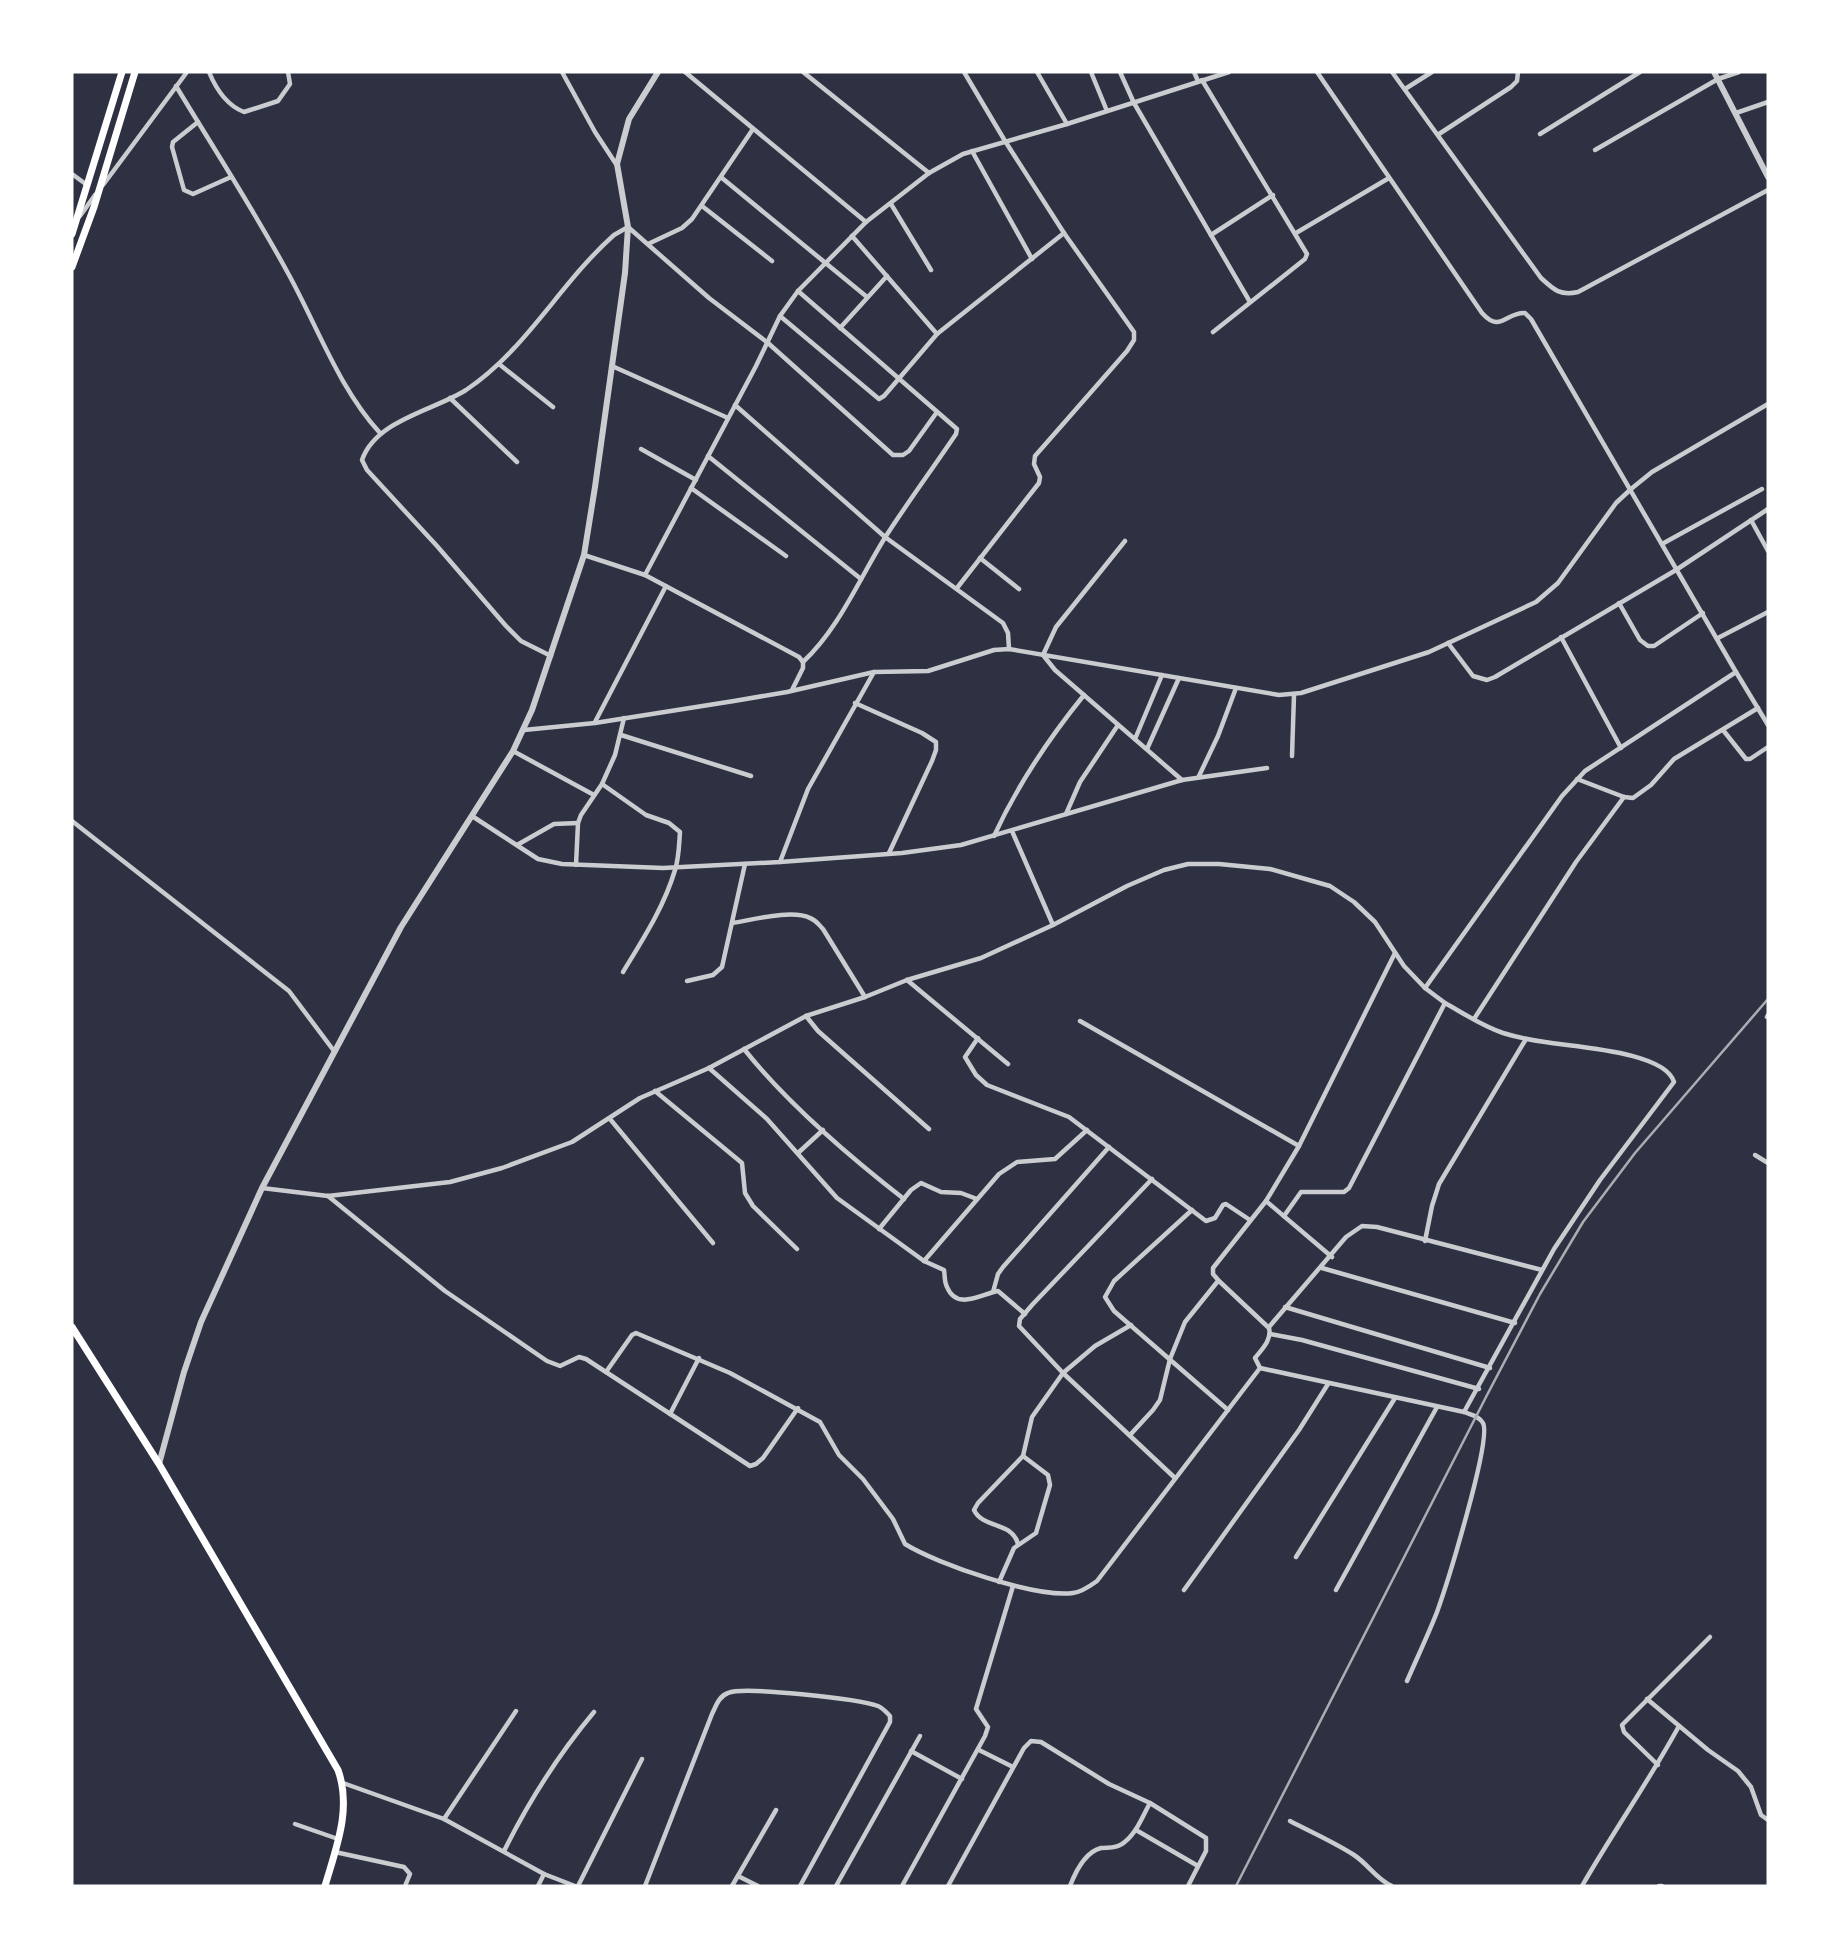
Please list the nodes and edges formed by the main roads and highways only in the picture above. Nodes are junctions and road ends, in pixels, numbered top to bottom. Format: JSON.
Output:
{"nodes":[{"id":1,"x":122,"y":72,"type":"edge"},
{"id":2,"x":135,"y":72,"type":"edge"},
{"id":3,"x":72,"y":234,"type":"edge"},
{"id":4,"x":72,"y":267,"type":"edge"},
{"id":5,"x":72,"y":1327,"type":"edge"},
{"id":6,"x":325,"y":1886,"type":"edge"}],
"edges":[{"from":1,"to":3,"type":"main road"},
{"from":2,"to":4,"type":"main road"},
{"from":5,"to":6,"type":"main road"}]}
